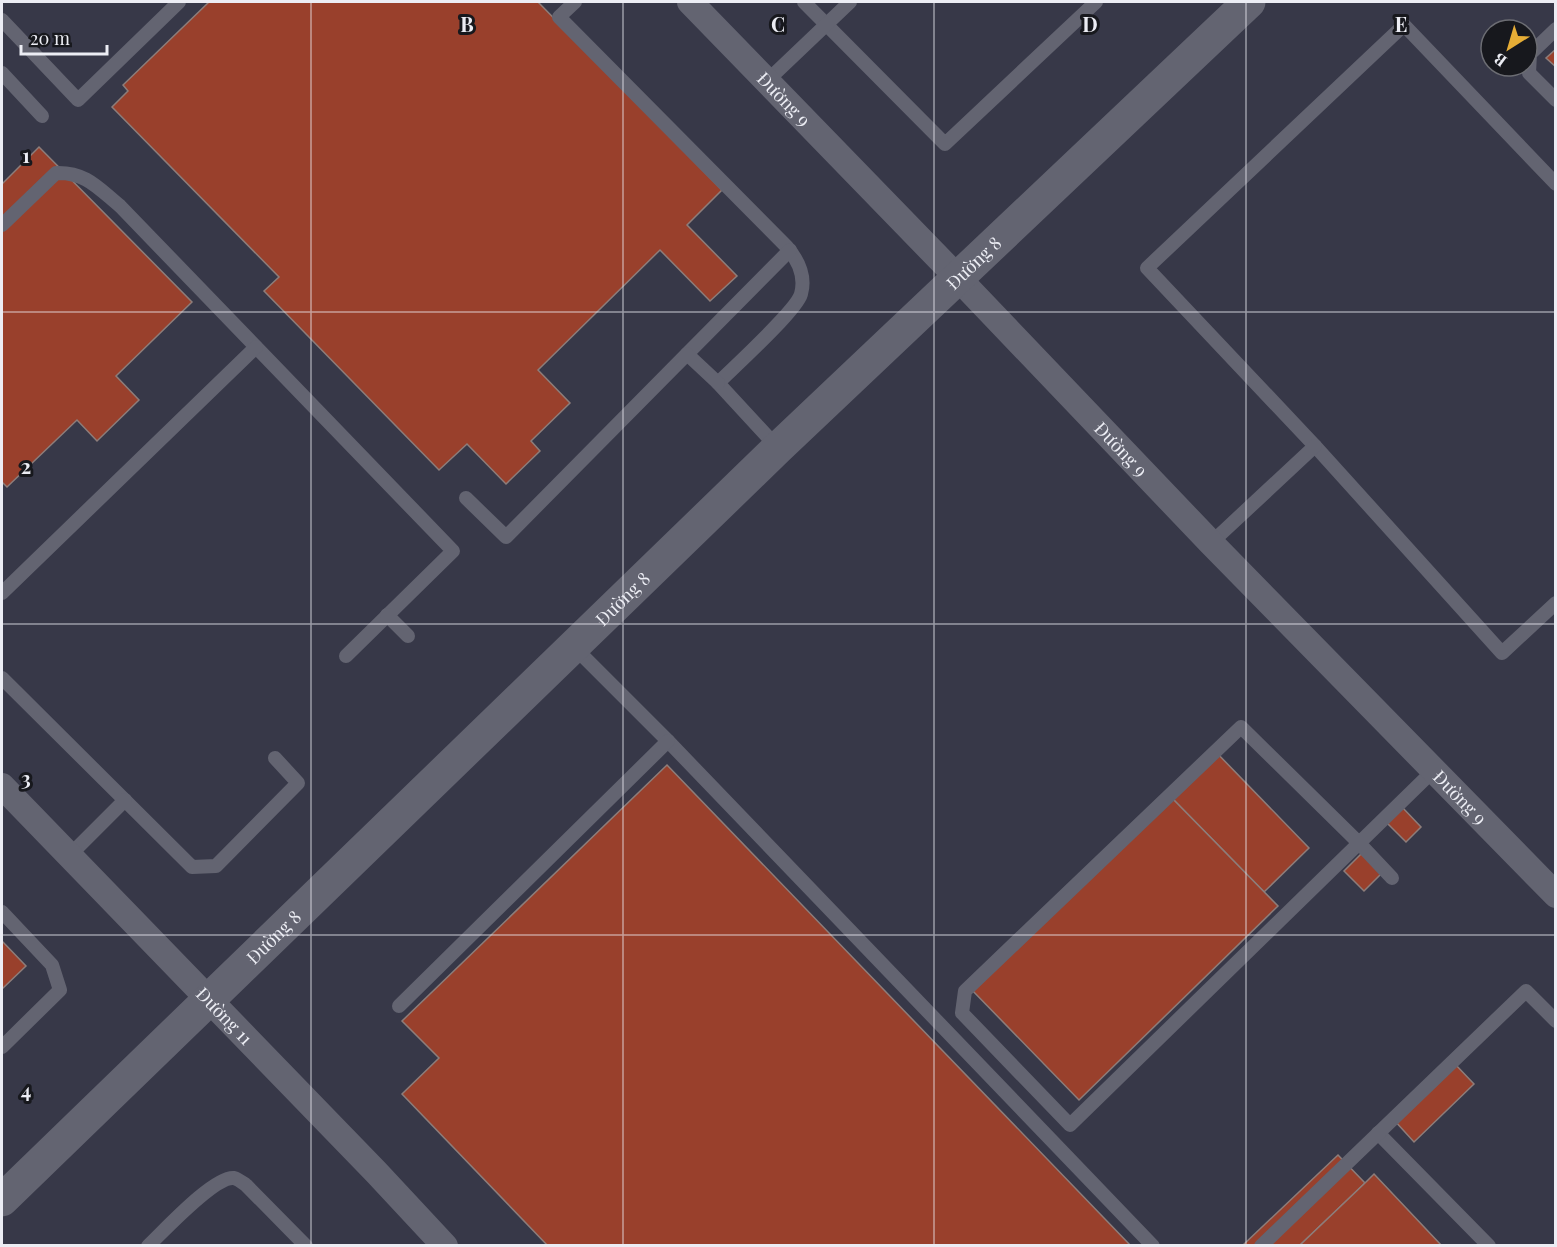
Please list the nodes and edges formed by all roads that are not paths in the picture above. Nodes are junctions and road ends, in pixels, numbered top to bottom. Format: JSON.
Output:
{"nodes":[{"id":1,"x":179,"y":2,"type":"edge"},
{"id":2,"x":575,"y":2,"type":"edge"},
{"id":3,"x":690,"y":2,"type":"edge"},
{"id":4,"x":804,"y":2,"type":"edge"},
{"id":5,"x":850,"y":2,"type":"edge"},
{"id":6,"x":1096,"y":2,"type":"edge"},
{"id":7,"x":1249,"y":2,"type":"edge"},
{"id":8,"x":2,"y":20,"type":"edge"},
{"id":9,"x":826,"y":24,"type":"junction"},
{"id":10,"x":1556,"y":29,"type":"edge"},
{"id":11,"x":2,"y":73,"type":"edge"},
{"id":12,"x":767,"y":81,"type":"junction"},
{"id":13,"x":1556,"y":100,"type":"edge"},
{"id":14,"x":42,"y":116,"type":"dead end"},
{"id":15,"x":1556,"y":184,"type":"edge"},
{"id":16,"x":2,"y":225,"type":"edge"},
{"id":17,"x":790,"y":250,"type":"junction"},
{"id":18,"x":958,"y":278,"type":"junction"},
{"id":19,"x":256,"y":347,"type":"junction"},
{"id":20,"x":687,"y":354,"type":"junction"},
{"id":21,"x":718,"y":383,"type":"junction"},
{"id":22,"x":1315,"y":446,"type":"junction"},
{"id":23,"x":778,"y":448,"type":"junction"},
{"id":24,"x":466,"y":498,"type":"dead end"},
{"id":25,"x":1211,"y":543,"type":"junction"},
{"id":26,"x":2,"y":593,"type":"edge"},
{"id":27,"x":1556,"y":603,"type":"edge"},
{"id":28,"x":387,"y":615,"type":"junction"},
{"id":29,"x":408,"y":636,"type":"dead end"},
{"id":30,"x":573,"y":646,"type":"junction"},
{"id":31,"x":346,"y":656,"type":"dead end"},
{"id":32,"x":2,"y":678,"type":"edge"},
{"id":33,"x":668,"y":741,"type":"junction"},
{"id":34,"x":275,"y":758,"type":"dead end"},
{"id":35,"x":1434,"y":770,"type":"junction"},
{"id":36,"x":5,"y":797,"type":"edge"},
{"id":37,"x":125,"y":800,"type":"junction"},
{"id":38,"x":1359,"y":843,"type":"junction"},
{"id":39,"x":69,"y":856,"type":"junction"},
{"id":40,"x":1392,"y":878,"type":"dead end"},
{"id":41,"x":1556,"y":895,"type":"edge"},
{"id":42,"x":2,"y":912,"type":"edge"},
{"id":43,"x":208,"y":999,"type":"junction"},
{"id":44,"x":399,"y":1006,"type":"dead end"},
{"id":45,"x":1556,"y":1021,"type":"edge"},
{"id":46,"x":2,"y":1047,"type":"edge"},
{"id":47,"x":1378,"y":1133,"type":"junction"},
{"id":48,"x":2,"y":1200,"type":"edge"},
{"id":49,"x":148,"y":1245,"type":"edge"},
{"id":50,"x":306,"y":1245,"type":"edge"},
{"id":51,"x":445,"y":1245,"type":"edge"},
{"id":52,"x":1153,"y":1245,"type":"edge"},
{"id":53,"x":1261,"y":1245,"type":"edge"},
{"id":54,"x":1489,"y":1245,"type":"edge"}],
"edges":[{"from":1,"to":8,"type":"lane"},
{"from":2,"to":17,"type":"lane"},
{"from":3,"to":12,"type":"street","name":"Đường 9"},
{"from":4,"to":9,"type":"lane"},
{"from":5,"to":9,"type":"lane"},
{"from":6,"to":9,"type":"lane"},
{"from":7,"to":18,"type":"street","name":"Đường 8"},
{"from":9,"to":12,"type":"lane"},
{"from":10,"to":13,"type":"lane"},
{"from":11,"to":14,"type":"lane"},
{"from":12,"to":18,"type":"street","name":"Đường 9"},
{"from":15,"to":22,"type":"lane"},
{"from":16,"to":19,"type":"lane"},
{"from":17,"to":20,"type":"lane"},
{"from":17,"to":21,"type":"lane"},
{"from":18,"to":23,"type":"street","name":"Đường 8"},
{"from":18,"to":25,"type":"street","name":"Đường 9"},
{"from":19,"to":26,"type":"lane"},
{"from":19,"to":28,"type":"lane"},
{"from":20,"to":21,"type":"lane"},
{"from":20,"to":24,"type":"lane"},
{"from":21,"to":23,"type":"lane"},
{"from":22,"to":25,"type":"lane"},
{"from":22,"to":27,"type":"lane"},
{"from":23,"to":30,"type":"street","name":"Đường 8"},
{"from":25,"to":35,"type":"street","name":"Đường 9"},
{"from":28,"to":29,"type":"lane"},
{"from":28,"to":31,"type":"lane"},
{"from":30,"to":33,"type":"lane"},
{"from":30,"to":43,"type":"street","name":"Đường 8"},
{"from":32,"to":37,"type":"lane"},
{"from":33,"to":44,"type":"lane"},
{"from":33,"to":52,"type":"lane"},
{"from":34,"to":37,"type":"lane"},
{"from":35,"to":38,"type":"lane"},
{"from":35,"to":41,"type":"street","name":"Đường 9"},
{"from":36,"to":39,"type":"street","name":"Đường 11"},
{"from":37,"to":39,"type":"lane"},
{"from":38,"to":38,"type":"lane"},
{"from":38,"to":40,"type":"lane"},
{"from":39,"to":43,"type":"street","name":"Đường 11"},
{"from":42,"to":46,"type":"lane"},
{"from":43,"to":48,"type":"street","name":"Đường 8"},
{"from":43,"to":51,"type":"street","name":"Đường 11"},
{"from":45,"to":47,"type":"lane"},
{"from":47,"to":53,"type":"lane"},
{"from":47,"to":54,"type":"lane"},
{"from":49,"to":50,"type":"lane"}]}
